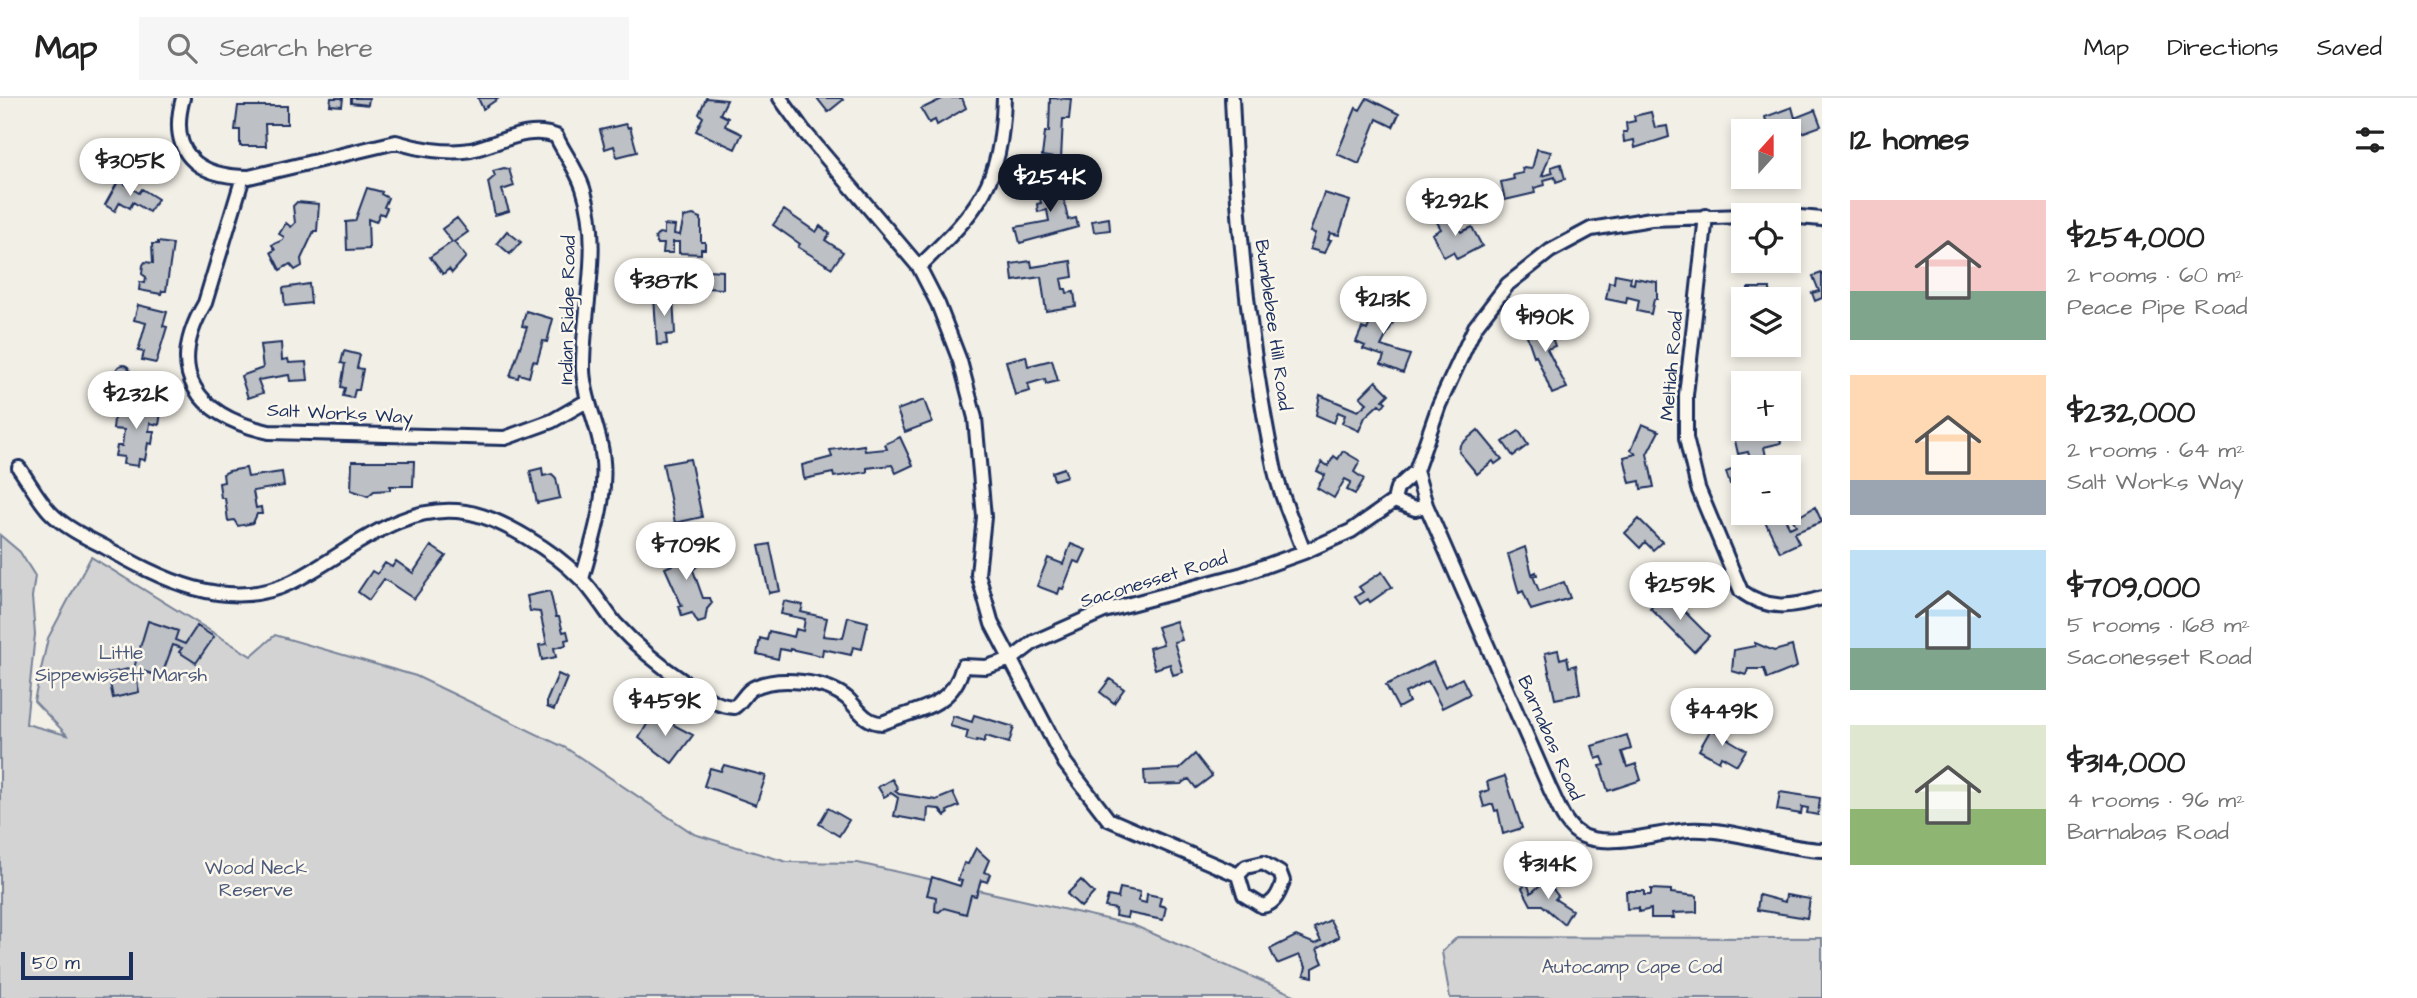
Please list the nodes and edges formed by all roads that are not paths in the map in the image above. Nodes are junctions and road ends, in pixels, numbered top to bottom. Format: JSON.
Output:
{"nodes":[{"id":1,"x":183,"y":98,"type":"edge"},
{"id":2,"x":780,"y":98,"type":"edge"},
{"id":3,"x":1004,"y":98,"type":"edge"},
{"id":4,"x":1232,"y":98,"type":"edge"},
{"id":5,"x":243,"y":177,"type":"junction"},
{"id":6,"x":1706,"y":216,"type":"junction"},
{"id":7,"x":1731,"y":216,"type":"edge"},
{"id":8,"x":1801,"y":217,"type":"edge"},
{"id":9,"x":1822,"y":219,"type":"edge"},
{"id":10,"x":919,"y":267,"type":"junction"},
{"id":11,"x":587,"y":401,"type":"junction"},
{"id":12,"x":19,"y":468,"type":"dead end"},
{"id":13,"x":1416,"y":471,"type":"junction"},
{"id":14,"x":1394,"y":501,"type":"junction"},
{"id":15,"x":1426,"y":505,"type":"junction"},
{"id":16,"x":1304,"y":552,"type":"junction"},
{"id":17,"x":582,"y":579,"type":"junction"},
{"id":18,"x":1822,"y":598,"type":"edge"},
{"id":19,"x":1012,"y":659,"type":"junction"},
{"id":20,"x":1822,"y":850,"type":"edge"},
{"id":21,"x":1238,"y":875,"type":"dead end"}],
"edges":[{"from":1,"to":5,"type":"street"},
{"from":2,"to":10,"type":"street"},
{"from":3,"to":10,"type":"street"},
{"from":4,"to":16,"type":"street","name":"Bumblebee Hill Road"},
{"from":5,"to":11,"type":"street","name":"Indian Ridge Road"},
{"from":5,"to":11,"type":"street","name":"Salt Works Way"},
{"from":6,"to":7,"type":"street","name":"Saconesset Road"},
{"from":6,"to":13,"type":"street","name":"Saconesset Road"},
{"from":6,"to":18,"type":"street","name":"Meltiah Road"},
{"from":8,"to":9,"type":"street"},
{"from":10,"to":19,"type":"street"},
{"from":11,"to":17,"type":"street","name":"Indian Ridge Road"},
{"from":12,"to":17,"type":"street","name":"Saconesset Road"},
{"from":13,"to":14,"type":"street","name":"Saconesset Road"},
{"from":13,"to":15,"type":"street","name":"Barnabas Road"},
{"from":14,"to":15,"type":"street"},
{"from":14,"to":16,"type":"street","name":"Saconesset Road"},
{"from":15,"to":20,"type":"street","name":"Barnabas Road"},
{"from":16,"to":19,"type":"street","name":"Saconesset Road"},
{"from":17,"to":19,"type":"street","name":"Saconesset Road"},
{"from":19,"to":21,"type":"street"}]}
